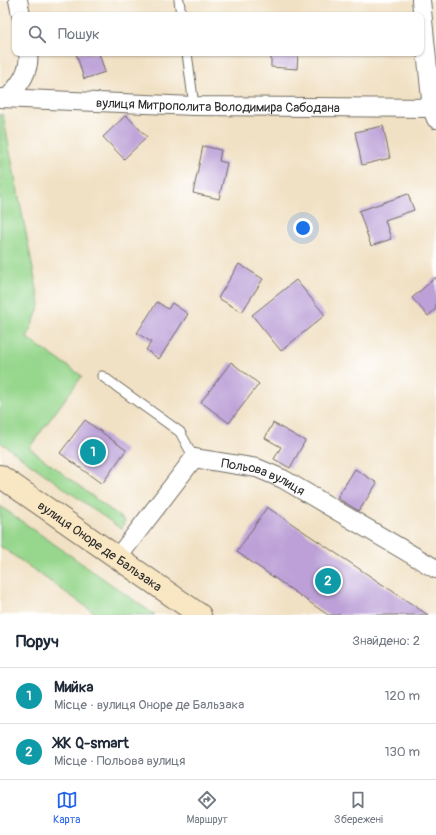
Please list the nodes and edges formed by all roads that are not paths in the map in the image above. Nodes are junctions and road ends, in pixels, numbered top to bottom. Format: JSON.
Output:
{"nodes":[{"id":1,"x":18,"y":0,"type":"edge"},
{"id":2,"x":179,"y":0,"type":"edge"},
{"id":3,"x":421,"y":0,"type":"edge"},
{"id":4,"x":20,"y":12,"type":"edge"},
{"id":5,"x":181,"y":12,"type":"edge"},
{"id":6,"x":422,"y":12,"type":"edge"},
{"id":7,"x":424,"y":24,"type":"edge"},
{"id":8,"x":29,"y":56,"type":"edge"},
{"id":9,"x":186,"y":56,"type":"edge"},
{"id":10,"x":4,"y":98,"type":"edge"},
{"id":11,"x":194,"y":106,"type":"junction"},
{"id":12,"x":435,"y":112,"type":"edge"},
{"id":13,"x":102,"y":376,"type":"dead end"},
{"id":14,"x":194,"y":458,"type":"junction"},
{"id":15,"x":0,"y":476,"type":"edge"},
{"id":16,"x":118,"y":557,"type":"junction"},
{"id":17,"x":436,"y":569,"type":"edge"},
{"id":18,"x":200,"y":615,"type":"edge"}],
"edges":[{"from":1,"to":4,"type":"street"},
{"from":2,"to":5,"type":"lane"},
{"from":3,"to":6,"type":"street"},
{"from":7,"to":12,"type":"street"},
{"from":8,"to":10,"type":"street"},
{"from":9,"to":11,"type":"lane"},
{"from":10,"to":11,"type":"street","name":"вулиця Митрополита Володимира Сабодана"},
{"from":11,"to":12,"type":"street","name":"вулиця Митрополита Володимира Сабодана"},
{"from":13,"to":14,"type":"lane"},
{"from":14,"to":16,"type":"street"},
{"from":14,"to":17,"type":"street","name":"Польова вулиця"},
{"from":15,"to":16,"type":"main road","name":"вулиця Оноре де Бальзака"},
{"from":16,"to":18,"type":"main road","name":"вулиця Оноре де Бальзака"}]}
